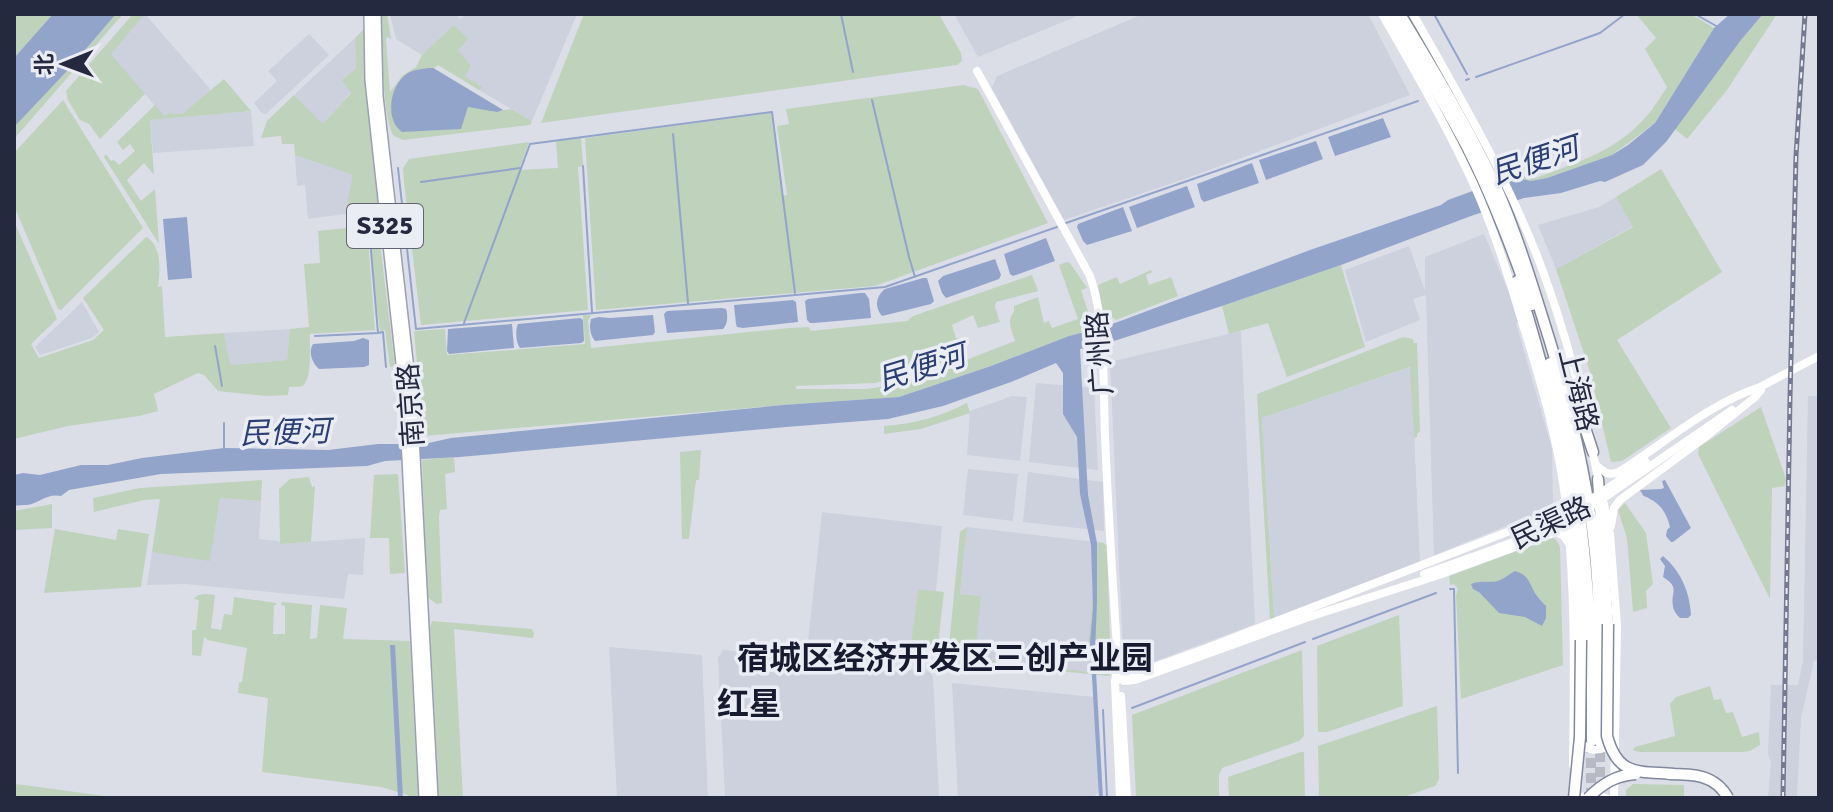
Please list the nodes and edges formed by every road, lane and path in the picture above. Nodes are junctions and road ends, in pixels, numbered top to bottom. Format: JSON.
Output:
{"nodes":[{"id":1,"x":369,"y":14,"type":"edge"},
{"id":2,"x":376,"y":14,"type":"edge"},
{"id":3,"x":1382,"y":14,"type":"edge"},
{"id":4,"x":1390,"y":14,"type":"edge"},
{"id":5,"x":1400,"y":14,"type":"edge"},
{"id":6,"x":1413,"y":14,"type":"edge"},
{"id":7,"x":1408,"y":35,"type":"junction"},
{"id":8,"x":977,"y":71,"type":"dead end"},
{"id":9,"x":1470,"y":145,"type":"junction"},
{"id":10,"x":1507,"y":230,"type":"junction"},
{"id":11,"x":1525,"y":259,"type":"junction"},
{"id":12,"x":1819,"y":356,"type":"edge"},
{"id":13,"x":1763,"y":387,"type":"junction"},
{"id":14,"x":410,"y":437,"type":"junction"},
{"id":15,"x":1593,"y":452,"type":"junction"},
{"id":16,"x":412,"y":465,"type":"junction"},
{"id":17,"x":1596,"y":466,"type":"junction"},
{"id":18,"x":1598,"y":479,"type":"junction"},
{"id":19,"x":1564,"y":491,"type":"junction"},
{"id":20,"x":1610,"y":534,"type":"junction"},
{"id":21,"x":1570,"y":544,"type":"junction"},
{"id":22,"x":1425,"y":569,"type":"junction"},
{"id":23,"x":1308,"y":613,"type":"junction"},
{"id":24,"x":1118,"y":680,"type":"junction"},
{"id":25,"x":1616,"y":701,"type":"junction"},
{"id":26,"x":1574,"y":703,"type":"junction"},
{"id":27,"x":1674,"y":774,"type":"junction"},
{"id":28,"x":424,"y":798,"type":"edge"},
{"id":29,"x":433,"y":798,"type":"edge"},
{"id":30,"x":1120,"y":798,"type":"edge"},
{"id":31,"x":1127,"y":798,"type":"edge"},
{"id":32,"x":1573,"y":798,"type":"edge"},
{"id":33,"x":1581,"y":798,"type":"edge"},
{"id":34,"x":1588,"y":798,"type":"edge"},
{"id":35,"x":1606,"y":798,"type":"edge"},
{"id":36,"x":1614,"y":798,"type":"edge"},
{"id":37,"x":1728,"y":798,"type":"edge"}],
"edges":[{"from":1,"to":14,"type":"main road","name":"南京路","number":"S325"},
{"from":2,"to":14,"type":"main road","name":"南京路","number":"S325"},
{"from":3,"to":9,"type":"main road","name":"上海路"},
{"from":4,"to":7,"type":"highway","name":"上海路"},
{"from":5,"to":7,"type":"highway","name":"上海路"},
{"from":6,"to":9,"type":"main road","name":"上海路"},
{"from":7,"to":9,"type":"highway","name":"上海路"},
{"from":8,"to":24,"type":"main road","name":"广州路"},
{"from":9,"to":10,"type":"highway","name":"上海路"},
{"from":9,"to":10,"type":"highway","name":"上海路"},
{"from":9,"to":10,"type":"main road","name":"上海路"},
{"from":10,"to":11,"type":"highway","name":"上海路"},
{"from":10,"to":11,"type":"highway","name":"上海路"},
{"from":10,"to":15,"type":"main road","name":"上海路"},
{"from":10,"to":19,"type":"main road","name":"上海路"},
{"from":10,"to":32,"type":"highway","bridge":true},
{"from":11,"to":15,"type":"highway"},
{"from":12,"to":13,"type":"main road","name":"民渠路"},
{"from":13,"to":17,"type":"main road"},
{"from":13,"to":20,"type":"main road"},
{"from":13,"to":22,"type":"main road","name":"民渠路","bridge":true},
{"from":14,"to":16,"type":"main road","name":"南京路","number":"S325"},
{"from":15,"to":17,"type":"main road","name":"上海路"},
{"from":16,"to":28,"type":"main road","name":"南京路","number":"S325"},
{"from":16,"to":29,"type":"main road","name":"南京路","number":"S325"},
{"from":17,"to":18,"type":"main road","name":"上海路"},
{"from":18,"to":20,"type":"main road","name":"上海路"},
{"from":18,"to":27,"type":"highway","bridge":true},
{"from":19,"to":21,"type":"main road","name":"上海路"},
{"from":19,"to":22,"type":"main road"},
{"from":20,"to":25,"type":"main road","name":"上海路"},
{"from":21,"to":23,"type":"main road","name":"民渠路"},
{"from":21,"to":26,"type":"main road","name":"上海路"},
{"from":22,"to":23,"type":"main road","name":"民渠路"},
{"from":23,"to":24,"type":"main road","name":"民渠路"},
{"from":24,"to":30,"type":"main road","name":"广州路"},
{"from":24,"to":31,"type":"main road","name":"广州路"},
{"from":25,"to":26,"type":"main road"},
{"from":25,"to":36,"type":"main road","name":"上海路"},
{"from":26,"to":32,"type":"main road","name":"上海路"},
{"from":27,"to":34,"type":"highway","bridge":true},
{"from":27,"to":37,"type":"highway","bridge":true},
{"from":33,"to":35,"type":"main road"}]}
